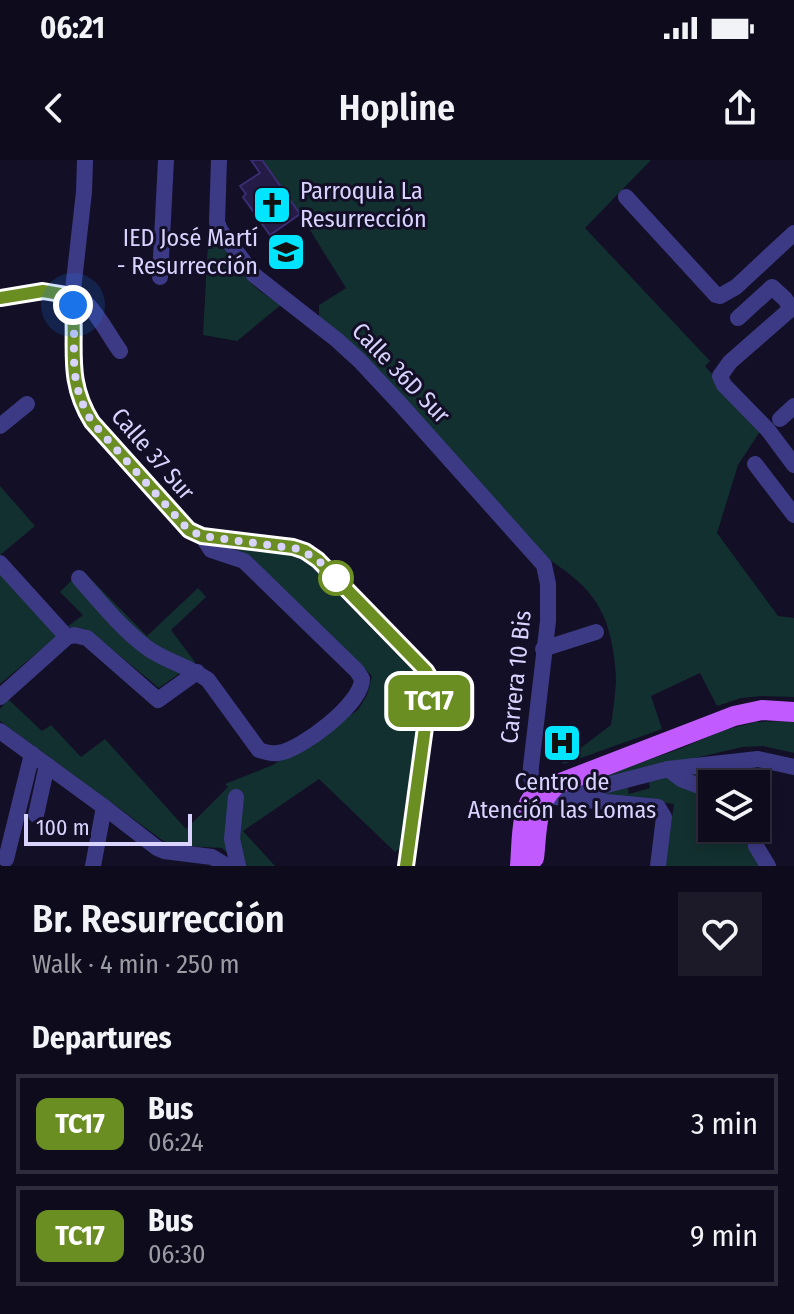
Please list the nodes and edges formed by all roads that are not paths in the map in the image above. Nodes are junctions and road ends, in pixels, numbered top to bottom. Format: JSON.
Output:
{"nodes":[{"id":1,"x":85,"y":160,"type":"edge"},
{"id":2,"x":166,"y":160,"type":"edge"},
{"id":3,"x":219,"y":160,"type":"edge"},
{"id":4,"x":626,"y":197,"type":"dead end"},
{"id":5,"x":794,"y":233,"type":"edge"},
{"id":6,"x":160,"y":277,"type":"dead end"},
{"id":7,"x":736,"y":287,"type":"junction"},
{"id":8,"x":72,"y":296,"type":"junction"},
{"id":9,"x":0,"y":298,"type":"edge"},
{"id":10,"x":753,"y":305,"type":"junction"},
{"id":11,"x":792,"y":307,"type":"edge"},
{"id":12,"x":738,"y":318,"type":"dead end"},
{"id":13,"x":120,"y":351,"type":"dead end"},
{"id":14,"x":27,"y":404,"type":"dead end"},
{"id":15,"x":794,"y":406,"type":"edge"},
{"id":16,"x":780,"y":419,"type":"dead end"},
{"id":17,"x":0,"y":426,"type":"edge"},
{"id":18,"x":792,"y":458,"type":"edge"},
{"id":19,"x":755,"y":464,"type":"dead end"},
{"id":20,"x":794,"y":515,"type":"edge"},
{"id":21,"x":202,"y":536,"type":"junction"},
{"id":22,"x":0,"y":563,"type":"edge"},
{"id":23,"x":544,"y":565,"type":"joint"},
{"id":24,"x":79,"y":578,"type":"dead end"},
{"id":25,"x":596,"y":632,"type":"dead end"},
{"id":26,"x":71,"y":636,"type":"junction"},
{"id":27,"x":543,"y":649,"type":"junction"},
{"id":28,"x":197,"y":672,"type":"junction"},
{"id":29,"x":0,"y":697,"type":"edge"},
{"id":30,"x":794,"y":712,"type":"edge"},
{"id":31,"x":0,"y":731,"type":"edge"},
{"id":32,"x":32,"y":754,"type":"junction"},
{"id":33,"x":47,"y":765,"type":"junction"},
{"id":34,"x":794,"y":767,"type":"edge"},
{"id":35,"x":668,"y":769,"type":"junction"},
{"id":36,"x":698,"y":786,"type":"edge"},
{"id":37,"x":549,"y":793,"type":"junction"},
{"id":38,"x":236,"y":797,"type":"dead end"},
{"id":39,"x":104,"y":807,"type":"junction"},
{"id":40,"x":36,"y":815,"type":"dead end"},
{"id":41,"x":232,"y":839,"type":"junction"},
{"id":42,"x":756,"y":842,"type":"edge"},
{"id":43,"x":6,"y":859,"type":"dead end"},
{"id":44,"x":206,"y":862,"type":"edge"},
{"id":45,"x":521,"y":863,"type":"edge"},
{"id":46,"x":93,"y":866,"type":"edge"},
{"id":47,"x":227,"y":866,"type":"edge"},
{"id":48,"x":238,"y":866,"type":"edge"},
{"id":49,"x":406,"y":866,"type":"edge"},
{"id":50,"x":658,"y":866,"type":"edge"},
{"id":51,"x":768,"y":866,"type":"edge"}],
"edges":[{"from":1,"to":8,"type":"street"},
{"from":2,"to":6,"type":"street"},
{"from":3,"to":23,"type":"street","name":"Calle 36D Sur"},
{"from":4,"to":7,"type":"street"},
{"from":5,"to":7,"type":"street"},
{"from":7,"to":10,"type":"street"},
{"from":8,"to":9,"type":"street"},
{"from":8,"to":13,"type":"street"},
{"from":8,"to":21,"type":"street","name":"Calle 37 Sur"},
{"from":10,"to":11,"type":"street"},
{"from":10,"to":12,"type":"street"},
{"from":11,"to":18,"type":"street"},
{"from":14,"to":17,"type":"street"},
{"from":15,"to":16,"type":"street"},
{"from":19,"to":20,"type":"street"},
{"from":21,"to":28,"type":"street","name":"Calle 37 Sur"},
{"from":21,"to":49,"type":"street"},
{"from":22,"to":26,"type":"street"},
{"from":23,"to":27,"type":"street","name":"Carrera 10 Bis"},
{"from":24,"to":28,"type":"street"},
{"from":25,"to":27,"type":"street"},
{"from":26,"to":28,"type":"street"},
{"from":26,"to":29,"type":"street"},
{"from":27,"to":37,"type":"street","name":"Carrera 10 Bis"},
{"from":30,"to":37,"type":"main road"},
{"from":31,"to":32,"type":"street"},
{"from":32,"to":33,"type":"street"},
{"from":32,"to":43,"type":"street"},
{"from":33,"to":39,"type":"street"},
{"from":33,"to":40,"type":"street"},
{"from":34,"to":35,"type":"street"},
{"from":35,"to":36,"type":"street"},
{"from":35,"to":37,"type":"street"},
{"from":37,"to":45,"type":"main road"},
{"from":37,"to":50,"type":"street"},
{"from":38,"to":41,"type":"street"},
{"from":39,"to":44,"type":"street"},
{"from":39,"to":46,"type":"street"},
{"from":41,"to":44,"type":"street"},
{"from":41,"to":48,"type":"street"},
{"from":42,"to":51,"type":"street"},
{"from":44,"to":47,"type":"street"}]}
